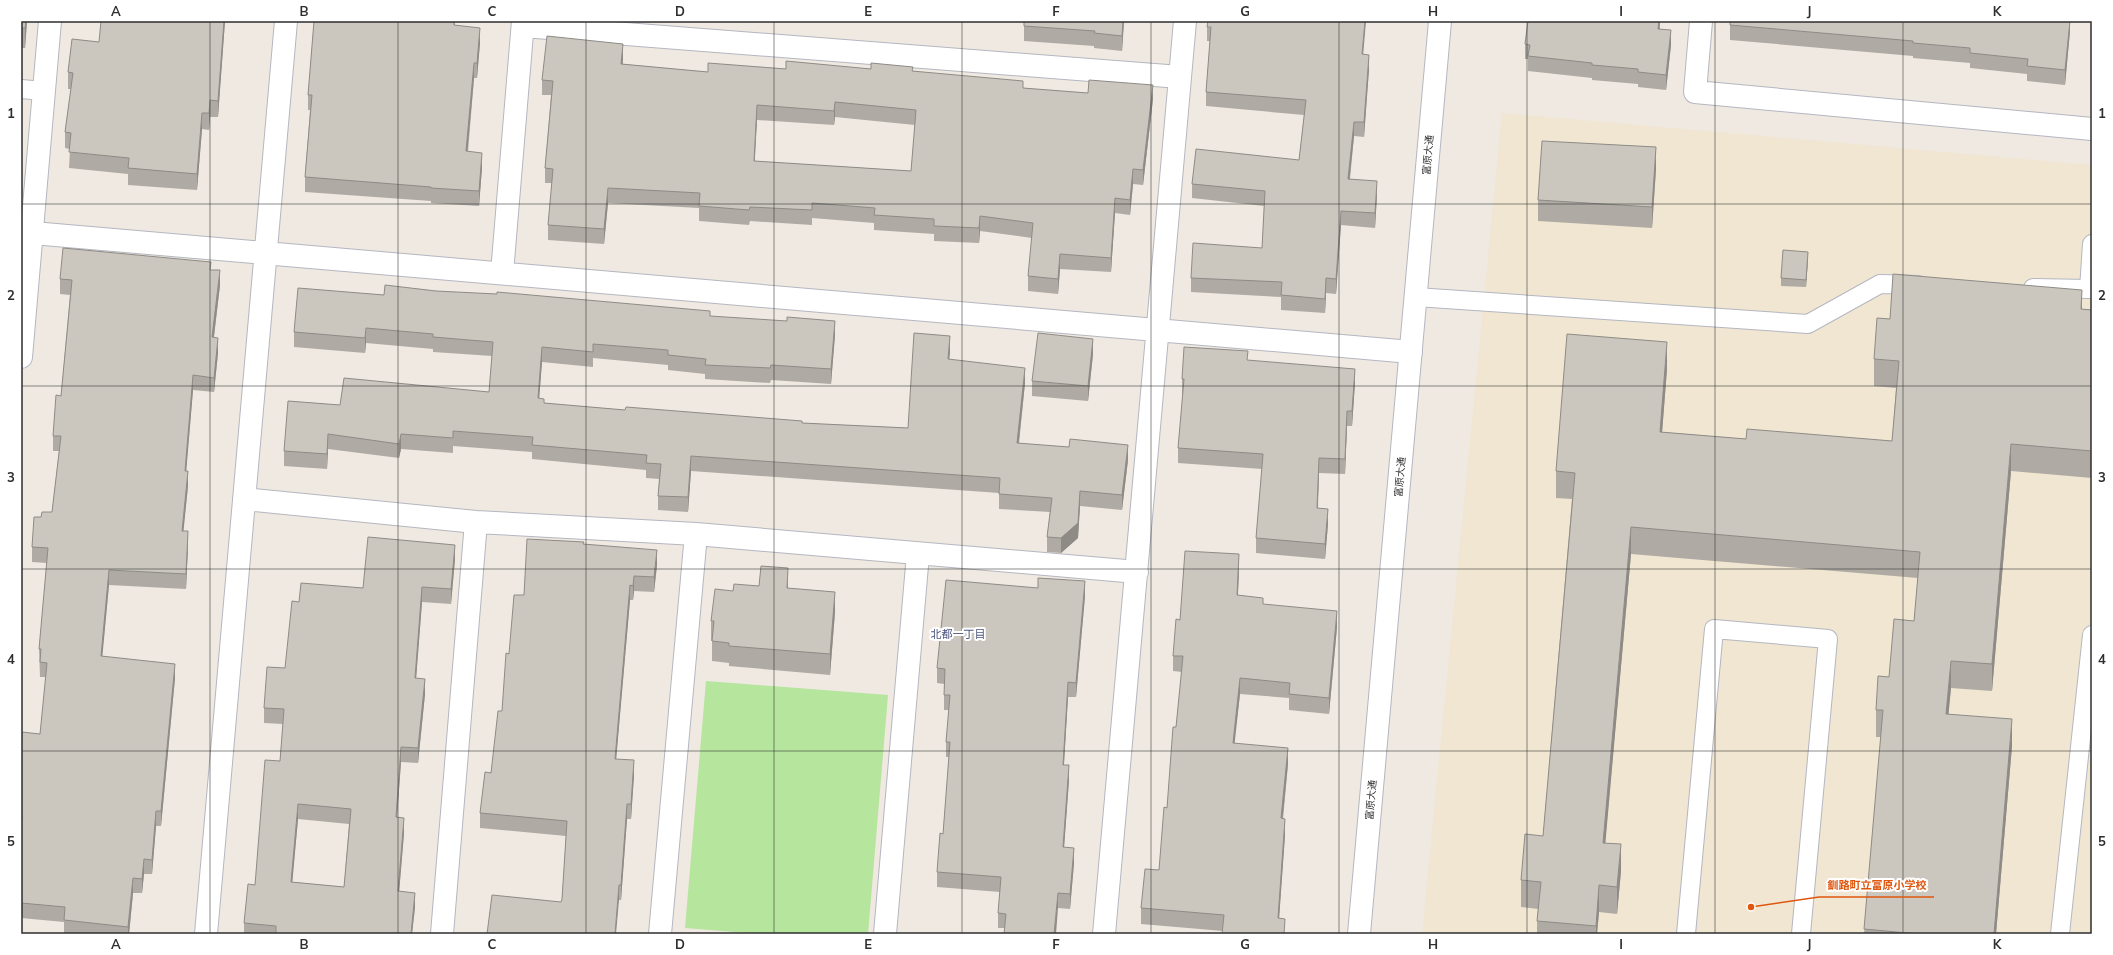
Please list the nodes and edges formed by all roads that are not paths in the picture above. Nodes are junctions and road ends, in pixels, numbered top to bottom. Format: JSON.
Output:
{"nodes":[{"id":1,"x":50,"y":21,"type":"edge"},
{"id":2,"x":286,"y":21,"type":"edge"},
{"id":3,"x":1185,"y":21,"type":"edge"},
{"id":4,"x":1440,"y":21,"type":"edge"},
{"id":5,"x":1701,"y":21,"type":"edge"},
{"id":6,"x":523,"y":24,"type":"edge"},
{"id":7,"x":1180,"y":77,"type":"junction"},
{"id":8,"x":21,"y":89,"type":"edge"},
{"id":9,"x":44,"y":91,"type":"junction"},
{"id":10,"x":2092,"y":129,"type":"edge"},
{"id":11,"x":26,"y":232,"type":"edge"},
{"id":12,"x":2092,"y":244,"type":"edge"},
{"id":13,"x":265,"y":252,"type":"junction"},
{"id":14,"x":502,"y":273,"type":"junction"},
{"id":15,"x":1934,"y":286,"type":"edge"},
{"id":16,"x":2020,"y":287,"type":"edge"},
{"id":17,"x":2090,"y":290,"type":"edge"},
{"id":18,"x":1416,"y":297,"type":"junction"},
{"id":19,"x":1157,"y":331,"type":"junction"},
{"id":20,"x":1411,"y":352,"type":"junction"},
{"id":21,"x":21,"y":357,"type":"edge"},
{"id":22,"x":244,"y":499,"type":"junction"},
{"id":23,"x":476,"y":522,"type":"junction"},
{"id":24,"x":696,"y":534,"type":"junction"},
{"id":25,"x":918,"y":554,"type":"junction"},
{"id":26,"x":1137,"y":572,"type":"junction"},
{"id":27,"x":2092,"y":635,"type":"edge"},
{"id":28,"x":206,"y":934,"type":"edge"},
{"id":29,"x":442,"y":934,"type":"edge"},
{"id":30,"x":660,"y":934,"type":"edge"},
{"id":31,"x":885,"y":934,"type":"edge"},
{"id":32,"x":1104,"y":934,"type":"edge"},
{"id":33,"x":1359,"y":934,"type":"edge"},
{"id":34,"x":1686,"y":934,"type":"edge"},
{"id":35,"x":1801,"y":934,"type":"edge"},
{"id":36,"x":2060,"y":934,"type":"edge"}],
"edges":[{"from":1,"to":9,"type":"street"},
{"from":2,"to":13,"type":"street"},
{"from":3,"to":7,"type":"street"},
{"from":4,"to":18,"type":"street","name":"富原大通"},
{"from":5,"to":10,"type":"street"},
{"from":6,"to":7,"type":"street"},
{"from":6,"to":14,"type":"street"},
{"from":7,"to":19,"type":"street"},
{"from":8,"to":9,"type":"lane"},
{"from":9,"to":11,"type":"street"},
{"from":11,"to":13,"type":"street"},
{"from":11,"to":21,"type":"street"},
{"from":12,"to":17,"type":"lane"},
{"from":13,"to":14,"type":"street"},
{"from":13,"to":22,"type":"street"},
{"from":14,"to":19,"type":"street"},
{"from":15,"to":18,"type":"lane"},
{"from":16,"to":17,"type":"lane"},
{"from":18,"to":20,"type":"street","name":"富原大通"},
{"from":19,"to":20,"type":"street"},
{"from":19,"to":26,"type":"street"},
{"from":20,"to":33,"type":"street","name":"富原大通"},
{"from":22,"to":23,"type":"street"},
{"from":22,"to":28,"type":"street"},
{"from":23,"to":24,"type":"street"},
{"from":23,"to":29,"type":"street"},
{"from":24,"to":25,"type":"street"},
{"from":24,"to":30,"type":"street"},
{"from":25,"to":26,"type":"street"},
{"from":25,"to":31,"type":"street"},
{"from":26,"to":32,"type":"street"},
{"from":27,"to":36,"type":"lane"},
{"from":34,"to":35,"type":"lane"}]}
